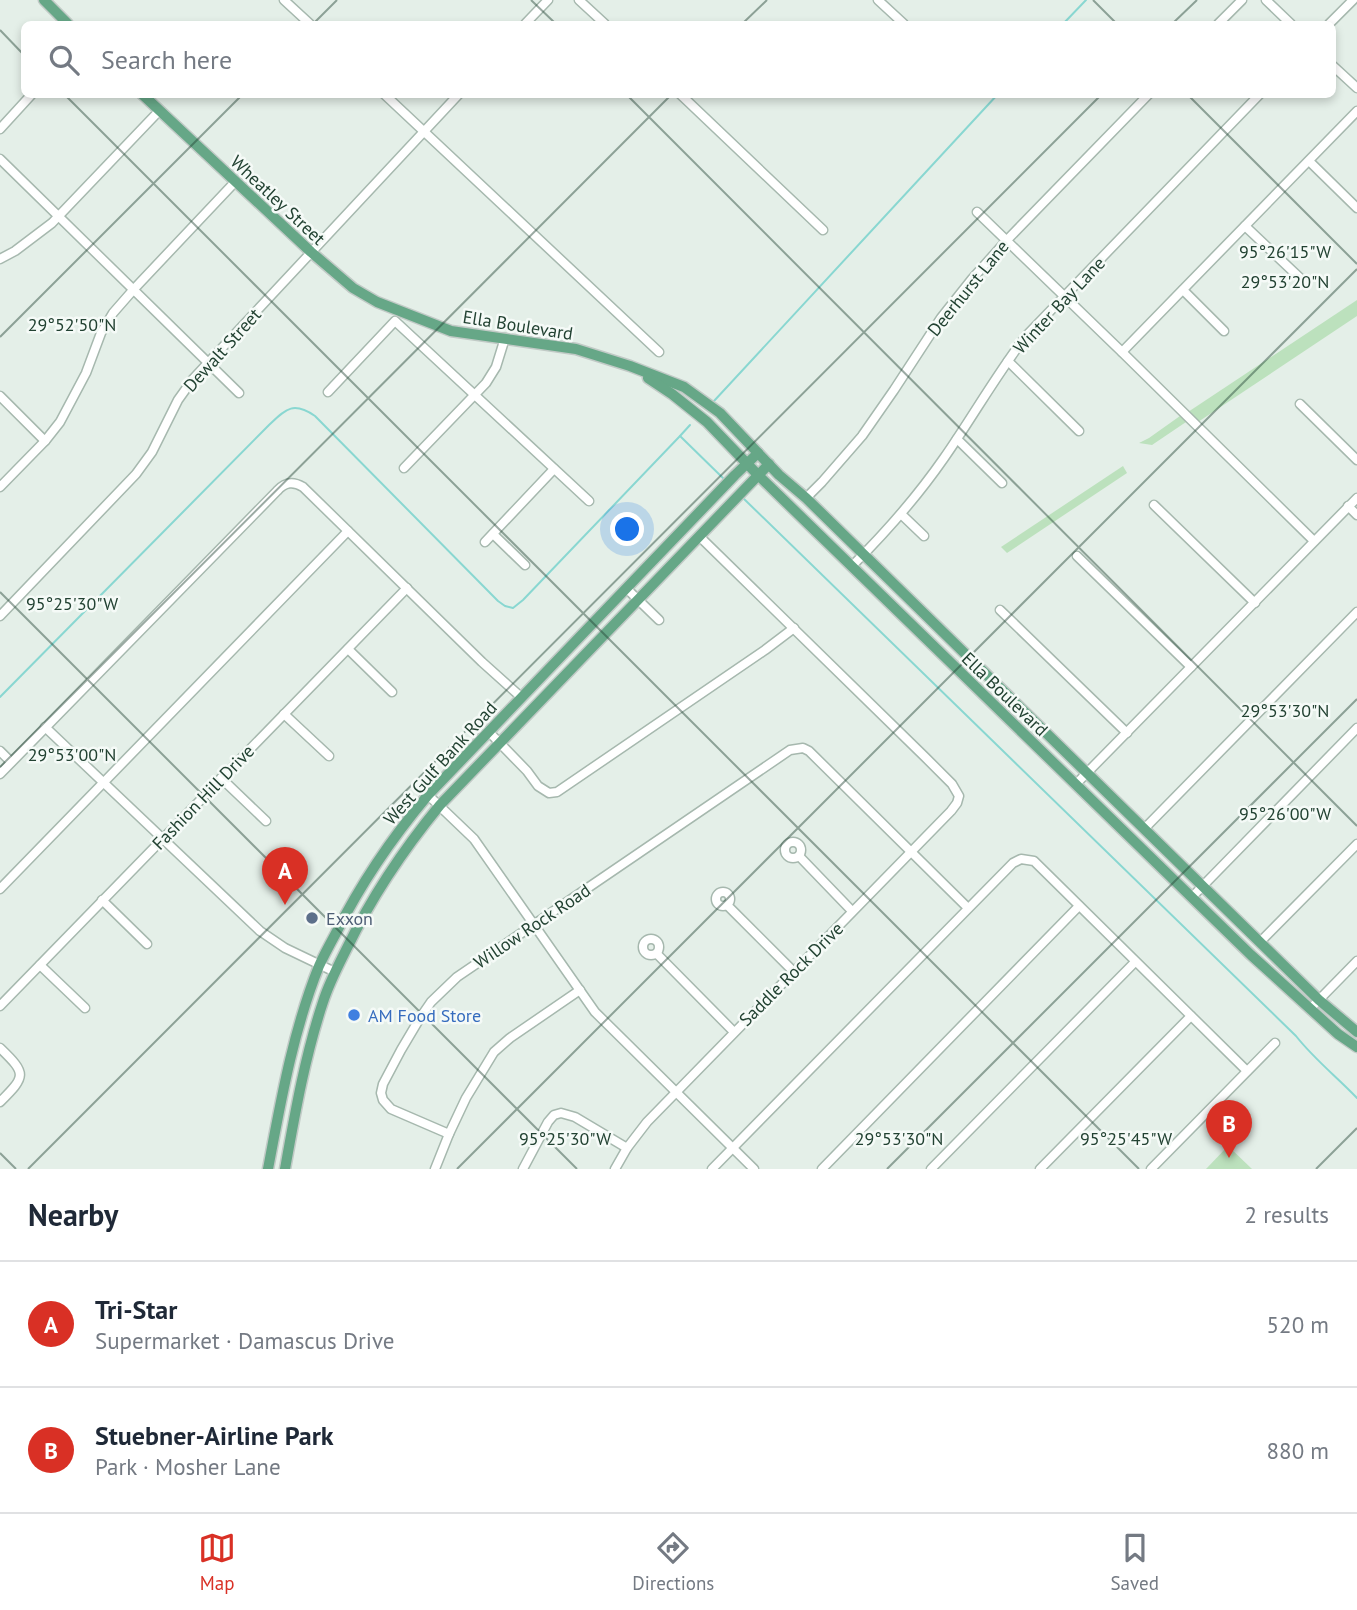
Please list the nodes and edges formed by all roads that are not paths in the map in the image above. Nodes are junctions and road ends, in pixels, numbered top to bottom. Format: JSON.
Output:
{"nodes":[{"id":1,"x":44,"y":0,"type":"edge"},
{"id":2,"x":284,"y":0,"type":"edge"},
{"id":3,"x":548,"y":0,"type":"edge"},
{"id":4,"x":579,"y":0,"type":"edge"},
{"id":5,"x":878,"y":0,"type":"edge"},
{"id":6,"x":1242,"y":0,"type":"edge"},
{"id":7,"x":1266,"y":0,"type":"edge"},
{"id":8,"x":1353,"y":0,"type":"edge"},
{"id":9,"x":65,"y":21,"type":"edge"},
{"id":10,"x":307,"y":21,"type":"edge"},
{"id":11,"x":528,"y":21,"type":"edge"},
{"id":12,"x":602,"y":21,"type":"edge"},
{"id":13,"x":901,"y":21,"type":"edge"},
{"id":14,"x":1221,"y":21,"type":"edge"},
{"id":15,"x":1288,"y":21,"type":"edge"},
{"id":16,"x":1332,"y":21,"type":"edge"},
{"id":17,"x":1336,"y":69,"type":"edge"},
{"id":18,"x":1357,"y":88,"type":"edge"},
{"id":19,"x":28,"y":98,"type":"edge"},
{"id":20,"x":146,"y":98,"type":"edge"},
{"id":21,"x":388,"y":98,"type":"edge"},
{"id":22,"x":455,"y":98,"type":"edge"},
{"id":23,"x":684,"y":98,"type":"edge"},
{"id":24,"x":1145,"y":98,"type":"edge"},
{"id":25,"x":1257,"y":98,"type":"edge"},
{"id":26,"x":159,"y":111,"type":"junction"},
{"id":27,"x":1357,"y":111,"type":"edge"},
{"id":28,"x":0,"y":129,"type":"edge"},
{"id":29,"x":423,"y":132,"type":"junction"},
{"id":30,"x":0,"y":159,"type":"edge"},
{"id":31,"x":1308,"y":161,"type":"junction"},
{"id":32,"x":235,"y":183,"type":"junction"},
{"id":33,"x":1357,"y":208,"type":"edge"},
{"id":34,"x":977,"y":212,"type":"dead end"},
{"id":35,"x":59,"y":216,"type":"junction"},
{"id":36,"x":1245,"y":226,"type":"junction"},
{"id":37,"x":823,"y":230,"type":"dead end"},
{"id":38,"x":1007,"y":240,"type":"junction"},
{"id":39,"x":311,"y":252,"type":"junction"},
{"id":40,"x":0,"y":258,"type":"edge"},
{"id":41,"x":1300,"y":278,"type":"dead end"},
{"id":42,"x":134,"y":289,"type":"junction"},
{"id":43,"x":1182,"y":290,"type":"junction"},
{"id":44,"x":1064,"y":296,"type":"junction"},
{"id":45,"x":403,"y":312,"type":"joint"},
{"id":46,"x":1224,"y":331,"type":"dead end"},
{"id":47,"x":505,"y":338,"type":"junction"},
{"id":48,"x":659,"y":352,"type":"dead end"},
{"id":49,"x":1122,"y":352,"type":"junction"},
{"id":50,"x":1008,"y":361,"type":"junction"},
{"id":51,"x":208,"y":362,"type":"junction"},
{"id":52,"x":630,"y":366,"type":"junction"},
{"id":53,"x":239,"y":393,"type":"dead end"},
{"id":54,"x":328,"y":393,"type":"dead end"},
{"id":55,"x":0,"y":396,"type":"edge"},
{"id":56,"x":474,"y":396,"type":"junction"},
{"id":57,"x":1300,"y":404,"type":"dead end"},
{"id":58,"x":1079,"y":431,"type":"dead end"},
{"id":59,"x":957,"y":439,"type":"junction"},
{"id":60,"x":45,"y":440,"type":"junction"},
{"id":61,"x":758,"y":453,"type":"junction"},
{"id":62,"x":1357,"y":460,"type":"edge"},
{"id":63,"x":747,"y":464,"type":"junction"},
{"id":64,"x":769,"y":464,"type":"junction"},
{"id":65,"x":404,"y":467,"type":"dead end"},
{"id":66,"x":554,"y":469,"type":"junction"},
{"id":67,"x":758,"y":475,"type":"junction"},
{"id":68,"x":1002,"y":483,"type":"dead end"},
{"id":69,"x":0,"y":487,"type":"edge"},
{"id":70,"x":806,"y":498,"type":"junction"},
{"id":71,"x":1357,"y":498,"type":"edge"},
{"id":72,"x":589,"y":501,"type":"dead end"},
{"id":73,"x":1154,"y":505,"type":"dead end"},
{"id":74,"x":1348,"y":506,"type":"junction"},
{"id":75,"x":901,"y":514,"type":"junction"},
{"id":76,"x":1357,"y":515,"type":"edge"},
{"id":77,"x":348,"y":531,"type":"junction"},
{"id":78,"x":493,"y":534,"type":"junction"},
{"id":79,"x":699,"y":536,"type":"junction"},
{"id":80,"x":924,"y":536,"type":"dead end"},
{"id":81,"x":1314,"y":541,"type":"junction"},
{"id":82,"x":485,"y":542,"type":"dead end"},
{"id":83,"x":863,"y":555,"type":"junction"},
{"id":84,"x":1077,"y":556,"type":"dead end"},
{"id":85,"x":525,"y":565,"type":"dead end"},
{"id":86,"x":853,"y":565,"type":"junction"},
{"id":87,"x":407,"y":588,"type":"junction"},
{"id":88,"x":627,"y":589,"type":"junction"},
{"id":89,"x":638,"y":600,"type":"junction"},
{"id":90,"x":1255,"y":603,"type":"junction"},
{"id":91,"x":1000,"y":610,"type":"dead end"},
{"id":92,"x":1357,"y":612,"type":"edge"},
{"id":93,"x":0,"y":616,"type":"edge"},
{"id":94,"x":659,"y":620,"type":"dead end"},
{"id":95,"x":794,"y":628,"type":"junction"},
{"id":96,"x":348,"y":649,"type":"junction"},
{"id":97,"x":1191,"y":667,"type":"junction"},
{"id":98,"x":392,"y":692,"type":"dead end"},
{"id":99,"x":521,"y":697,"type":"junction"},
{"id":100,"x":284,"y":714,"type":"junction"},
{"id":101,"x":45,"y":727,"type":"junction"},
{"id":102,"x":1357,"y":728,"type":"edge"},
{"id":103,"x":488,"y":732,"type":"junction"},
{"id":104,"x":1127,"y":733,"type":"junction"},
{"id":105,"x":500,"y":743,"type":"junction"},
{"id":106,"x":0,"y":751,"type":"edge"},
{"id":107,"x":329,"y":756,"type":"dead end"},
{"id":108,"x":11,"y":762,"type":"junction"},
{"id":109,"x":0,"y":774,"type":"edge"},
{"id":110,"x":1087,"y":774,"type":"junction"},
{"id":111,"x":221,"y":778,"type":"junction"},
{"id":112,"x":103,"y":783,"type":"junction"},
{"id":113,"x":1076,"y":784,"type":"junction"},
{"id":114,"x":428,"y":795,"type":"junction"},
{"id":115,"x":440,"y":805,"type":"junction"},
{"id":116,"x":266,"y":821,"type":"dead end"},
{"id":117,"x":1144,"y":829,"type":"junction"},
{"id":118,"x":162,"y":839,"type":"junction"},
{"id":119,"x":1357,"y":844,"type":"edge"},
{"id":120,"x":910,"y":852,"type":"junction"},
{"id":121,"x":799,"y":856,"type":"dead end"},
{"id":122,"x":372,"y":869,"type":"junction"},
{"id":123,"x":386,"y":877,"type":"junction"},
{"id":124,"x":1202,"y":887,"type":"junction"},
{"id":125,"x":0,"y":889,"type":"edge"},
{"id":126,"x":1192,"y":897,"type":"junction"},
{"id":127,"x":102,"y":900,"type":"junction"},
{"id":128,"x":727,"y":905,"type":"dead end"},
{"id":129,"x":1079,"y":906,"type":"junction"},
{"id":130,"x":968,"y":908,"type":"junction"},
{"id":131,"x":852,"y":911,"type":"junction"},
{"id":132,"x":534,"y":925,"type":"junction"},
{"id":133,"x":1260,"y":943,"type":"junction"},
{"id":134,"x":147,"y":944,"type":"dead end"},
{"id":135,"x":657,"y":954,"type":"dead end"},
{"id":136,"x":1357,"y":961,"type":"edge"},
{"id":137,"x":1135,"y":962,"type":"junction"},
{"id":138,"x":320,"y":964,"type":"junction"},
{"id":139,"x":40,"y":965,"type":"junction"},
{"id":140,"x":793,"y":971,"type":"junction"},
{"id":141,"x":335,"y":972,"type":"junction"},
{"id":142,"x":580,"y":990,"type":"junction"},
{"id":143,"x":1319,"y":1000,"type":"junction"},
{"id":144,"x":0,"y":1006,"type":"edge"},
{"id":145,"x":85,"y":1008,"type":"dead end"},
{"id":146,"x":1310,"y":1009,"type":"junction"},
{"id":147,"x":1191,"y":1016,"type":"junction"},
{"id":148,"x":734,"y":1032,"type":"junction"},
{"id":149,"x":1357,"y":1032,"type":"edge"},
{"id":150,"x":1275,"y":1043,"type":"dead end"},
{"id":151,"x":1357,"y":1047,"type":"edge"},
{"id":152,"x":0,"y":1048,"type":"edge"},
{"id":153,"x":1247,"y":1071,"type":"junction"},
{"id":154,"x":675,"y":1092,"type":"junction"},
{"id":155,"x":0,"y":1102,"type":"edge"},
{"id":156,"x":279,"y":1114,"type":"junction"},
{"id":157,"x":295,"y":1117,"type":"junction"},
{"id":158,"x":449,"y":1134,"type":"junction"},
{"id":159,"x":628,"y":1148,"type":"junction"},
{"id":160,"x":733,"y":1148,"type":"junction"},
{"id":161,"x":268,"y":1169,"type":"edge"},
{"id":162,"x":285,"y":1169,"type":"edge"},
{"id":163,"x":435,"y":1169,"type":"edge"},
{"id":164,"x":523,"y":1169,"type":"edge"},
{"id":165,"x":615,"y":1169,"type":"edge"},
{"id":166,"x":712,"y":1169,"type":"edge"},
{"id":167,"x":754,"y":1169,"type":"edge"},
{"id":168,"x":822,"y":1169,"type":"edge"},
{"id":169,"x":931,"y":1169,"type":"edge"},
{"id":170,"x":1040,"y":1169,"type":"edge"},
{"id":171,"x":1151,"y":1169,"type":"edge"}],
"edges":[{"from":1,"to":9,"type":"main road"},
{"from":2,"to":10,"type":"street"},
{"from":3,"to":11,"type":"street"},
{"from":4,"to":12,"type":"street"},
{"from":5,"to":13,"type":"street"},
{"from":6,"to":14,"type":"street"},
{"from":7,"to":15,"type":"street"},
{"from":8,"to":16,"type":"street"},
{"from":17,"to":18,"type":"street"},
{"from":19,"to":28,"type":"street"},
{"from":20,"to":26,"type":"main road","name":"Wheatley Street"},
{"from":21,"to":29,"type":"street"},
{"from":22,"to":29,"type":"street","name":"Dewalt Street"},
{"from":23,"to":37,"type":"street"},
{"from":24,"to":38,"type":"street","name":"Deerhurst Lane"},
{"from":25,"to":44,"type":"street","name":"Winter Bay Lane"},
{"from":26,"to":32,"type":"main road","name":"Wheatley Street"},
{"from":26,"to":35,"type":"street"},
{"from":27,"to":31,"type":"street"},
{"from":29,"to":39,"type":"street","name":"Dewalt Street"},
{"from":29,"to":48,"type":"street"},
{"from":30,"to":35,"type":"street"},
{"from":31,"to":33,"type":"street"},
{"from":31,"to":36,"type":"street"},
{"from":32,"to":39,"type":"main road","name":"Wheatley Street"},
{"from":32,"to":42,"type":"street"},
{"from":34,"to":38,"type":"street"},
{"from":35,"to":40,"type":"street"},
{"from":35,"to":42,"type":"street"},
{"from":36,"to":41,"type":"street"},
{"from":36,"to":43,"type":"street"},
{"from":38,"to":44,"type":"street"},
{"from":38,"to":70,"type":"street","name":"Deerhurst Lane"},
{"from":39,"to":45,"type":"main road","name":"Wheatley Street"},
{"from":39,"to":51,"type":"street","name":"Dewalt Street"},
{"from":42,"to":51,"type":"street"},
{"from":42,"to":60,"type":"street"},
{"from":43,"to":46,"type":"street"},
{"from":43,"to":49,"type":"street"},
{"from":44,"to":49,"type":"street"},
{"from":44,"to":50,"type":"street","name":"Winter Bay Lane"},
{"from":45,"to":47,"type":"main road","name":"Ella Boulevard"},
{"from":47,"to":52,"type":"main road","name":"Ella Boulevard"},
{"from":47,"to":56,"type":"street"},
{"from":49,"to":81,"type":"street"},
{"from":50,"to":58,"type":"street"},
{"from":50,"to":59,"type":"street","name":"Winter Bay Lane"},
{"from":51,"to":53,"type":"street"},
{"from":51,"to":93,"type":"street","name":"Dewalt Street"},
{"from":52,"to":61,"type":"main road","name":"Ella Boulevard"},
{"from":52,"to":63,"type":"main road","name":"Ella Boulevard"},
{"from":54,"to":56,"type":"street"},
{"from":55,"to":60,"type":"street"},
{"from":56,"to":65,"type":"street"},
{"from":56,"to":66,"type":"street"},
{"from":57,"to":62,"type":"street"},
{"from":59,"to":68,"type":"street"},
{"from":59,"to":75,"type":"street","name":"Winter Bay Lane"},
{"from":60,"to":69,"type":"street"},
{"from":61,"to":63,"type":"main road","name":"West Gulf Bank Road"},
{"from":61,"to":64,"type":"main road","name":"Ella Boulevard"},
{"from":63,"to":67,"type":"main road","name":"Ella Boulevard"},
{"from":63,"to":88,"type":"main road","name":"West Gulf Bank Road"},
{"from":64,"to":67,"type":"main road","name":"West Gulf Bank Road"},
{"from":64,"to":70,"type":"main road","name":"Ella Boulevard"},
{"from":66,"to":72,"type":"street"},
{"from":66,"to":78,"type":"street"},
{"from":67,"to":79,"type":"main road","name":"West Gulf Bank Road"},
{"from":67,"to":86,"type":"main road","name":"Ella Boulevard"},
{"from":70,"to":83,"type":"main road","name":"Ella Boulevard"},
{"from":71,"to":74,"type":"street"},
{"from":73,"to":90,"type":"street"},
{"from":74,"to":76,"type":"street"},
{"from":74,"to":81,"type":"street"},
{"from":75,"to":80,"type":"street"},
{"from":75,"to":83,"type":"street","name":"Winter Bay Lane"},
{"from":77,"to":87,"type":"street"},
{"from":77,"to":101,"type":"street"},
{"from":77,"to":112,"type":"street"},
{"from":78,"to":82,"type":"street"},
{"from":78,"to":85,"type":"street"},
{"from":79,"to":89,"type":"main road","name":"West Gulf Bank Road"},
{"from":79,"to":95,"type":"street"},
{"from":81,"to":90,"type":"street"},
{"from":83,"to":86,"type":"street","name":"Winter Bay Lane"},
{"from":83,"to":110,"type":"main road","name":"Ella Boulevard"},
{"from":84,"to":97,"type":"street"},
{"from":86,"to":113,"type":"main road","name":"Ella Boulevard"},
{"from":87,"to":96,"type":"street","name":"Fashion Hill Drive"},
{"from":87,"to":99,"type":"street"},
{"from":88,"to":89,"type":"street"},
{"from":88,"to":99,"type":"main road","name":"West Gulf Bank Road"},
{"from":89,"to":94,"type":"street"},
{"from":89,"to":105,"type":"main road","name":"West Gulf Bank Road"},
{"from":90,"to":97,"type":"street"},
{"from":91,"to":104,"type":"street"},
{"from":92,"to":117,"type":"street"},
{"from":95,"to":105,"type":"street"},
{"from":95,"to":120,"type":"street","name":"Saddle Rock Drive"},
{"from":96,"to":98,"type":"street"},
{"from":96,"to":100,"type":"street","name":"Fashion Hill Drive"},
{"from":97,"to":104,"type":"street"},
{"from":99,"to":103,"type":"main road","name":"West Gulf Bank Road"},
{"from":100,"to":107,"type":"street"},
{"from":100,"to":111,"type":"street","name":"Fashion Hill Drive"},
{"from":101,"to":108,"type":"street"},
{"from":101,"to":112,"type":"street"},
{"from":102,"to":124,"type":"street"},
{"from":103,"to":105,"type":"street"},
{"from":103,"to":114,"type":"main road","name":"West Gulf Bank Road"},
{"from":104,"to":110,"type":"street"},
{"from":105,"to":115,"type":"main road","name":"West Gulf Bank Road"},
{"from":106,"to":108,"type":"street"},
{"from":108,"to":109,"type":"street"},
{"from":110,"to":113,"type":"street"},
{"from":110,"to":117,"type":"main road","name":"Ella Boulevard"},
{"from":111,"to":116,"type":"street"},
{"from":111,"to":118,"type":"street","name":"Fashion Hill Drive"},
{"from":112,"to":118,"type":"street"},
{"from":112,"to":125,"type":"street"},
{"from":113,"to":126,"type":"main road","name":"Ella Boulevard"},
{"from":114,"to":115,"type":"street"},
{"from":114,"to":122,"type":"main road","name":"West Gulf Bank Road"},
{"from":115,"to":123,"type":"main road","name":"West Gulf Bank Road"},
{"from":115,"to":132,"type":"street"},
{"from":117,"to":124,"type":"main road","name":"Ella Boulevard"},
{"from":118,"to":127,"type":"street","name":"Fashion Hill Drive"},
{"from":118,"to":138,"type":"street"},
{"from":119,"to":133,"type":"street"},
{"from":120,"to":130,"type":"street"},
{"from":120,"to":131,"type":"street","name":"Saddle Rock Drive"},
{"from":120,"to":132,"type":"street","name":"Willow Rock Road"},
{"from":121,"to":131,"type":"street"},
{"from":122,"to":123,"type":"main road"},
{"from":122,"to":138,"type":"main road","name":"West Gulf Bank Road"},
{"from":123,"to":141,"type":"main road","name":"West Gulf Bank Road"},
{"from":124,"to":126,"type":"street"},
{"from":124,"to":133,"type":"main road","name":"Ella Boulevard"},
{"from":126,"to":146,"type":"main road","name":"Ella Boulevard"},
{"from":127,"to":134,"type":"street"},
{"from":127,"to":139,"type":"street","name":"Fashion Hill Drive"},
{"from":128,"to":140,"type":"street"},
{"from":129,"to":130,"type":"street"},
{"from":129,"to":137,"type":"street"},
{"from":129,"to":168,"type":"street"},
{"from":130,"to":160,"type":"street"},
{"from":131,"to":140,"type":"street","name":"Saddle Rock Drive"},
{"from":132,"to":142,"type":"street"},
{"from":132,"to":158,"type":"street","name":"Willow Rock Road"},
{"from":133,"to":143,"type":"main road","name":"Ella Boulevard"},
{"from":135,"to":148,"type":"street"},
{"from":136,"to":143,"type":"street"},
{"from":137,"to":147,"type":"street"},
{"from":137,"to":169,"type":"street"},
{"from":138,"to":141,"type":"street"},
{"from":138,"to":156,"type":"main road","name":"West Gulf Bank Road"},
{"from":139,"to":144,"type":"street","name":"Fashion Hill Drive"},
{"from":139,"to":145,"type":"street"},
{"from":140,"to":148,"type":"street","name":"Saddle Rock Drive"},
{"from":141,"to":157,"type":"main road","name":"West Gulf Bank Road"},
{"from":142,"to":154,"type":"street"},
{"from":142,"to":158,"type":"street"},
{"from":143,"to":146,"type":"street"},
{"from":143,"to":149,"type":"main road","name":"Ella Boulevard"},
{"from":146,"to":151,"type":"main road","name":"Ella Boulevard"},
{"from":147,"to":153,"type":"street"},
{"from":147,"to":170,"type":"street"},
{"from":148,"to":154,"type":"street","name":"Saddle Rock Drive"},
{"from":150,"to":153,"type":"street"},
{"from":152,"to":155,"type":"street"},
{"from":153,"to":171,"type":"street"},
{"from":154,"to":159,"type":"street","name":"Saddle Rock Drive"},
{"from":154,"to":160,"type":"street"},
{"from":156,"to":157,"type":"main road"},
{"from":156,"to":161,"type":"main road","name":"West Gulf Bank Road"},
{"from":157,"to":162,"type":"main road","name":"West Gulf Bank Road"},
{"from":158,"to":163,"type":"street"},
{"from":159,"to":164,"type":"street"},
{"from":159,"to":165,"type":"street","name":"Saddle Rock Drive"},
{"from":160,"to":166,"type":"street"},
{"from":160,"to":167,"type":"street"}]}
